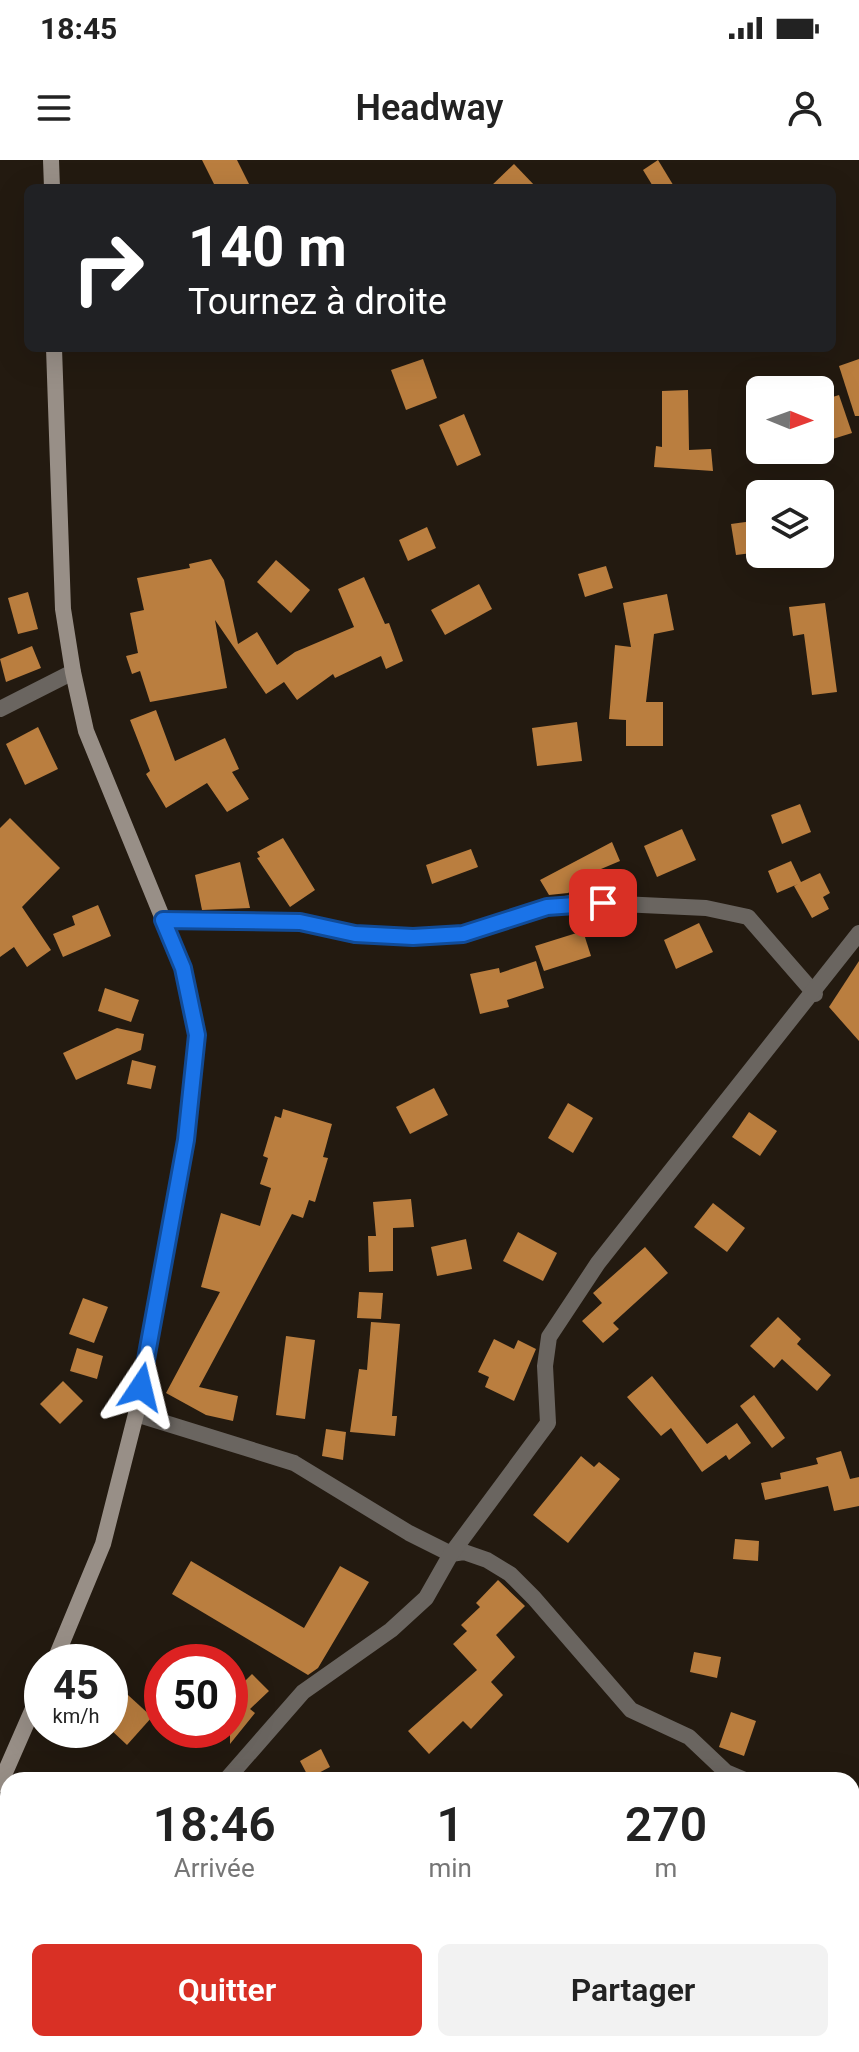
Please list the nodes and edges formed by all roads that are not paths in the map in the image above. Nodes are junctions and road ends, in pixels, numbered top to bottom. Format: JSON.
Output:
{"nodes":[{"id":1,"x":51,"y":160,"type":"edge"},
{"id":2,"x":52,"y":184,"type":"edge"},
{"id":3,"x":54,"y":352,"type":"edge"},
{"id":4,"x":73,"y":672,"type":"junction"},
{"id":5,"x":0,"y":709,"type":"edge"},
{"id":6,"x":163,"y":920,"type":"junction"},
{"id":7,"x":859,"y":933,"type":"edge"},
{"id":8,"x":815,"y":994,"type":"junction"},
{"id":9,"x":136,"y":1414,"type":"junction"},
{"id":10,"x":451,"y":1554,"type":"junction"},
{"id":11,"x":61,"y":1644,"type":"edge"},
{"id":12,"x":24,"y":1729,"type":"edge"},
{"id":13,"x":5,"y":1772,"type":"edge"},
{"id":14,"x":233,"y":1772,"type":"edge"},
{"id":15,"x":726,"y":1772,"type":"edge"}],
"edges":[{"from":1,"to":2,"type":"main road"},
{"from":3,"to":4,"type":"main road"},
{"from":4,"to":5,"type":"street"},
{"from":4,"to":6,"type":"main road"},
{"from":6,"to":8,"type":"street"},
{"from":6,"to":9,"type":"main road"},
{"from":7,"to":8,"type":"street"},
{"from":8,"to":10,"type":"street"},
{"from":9,"to":10,"type":"street"},
{"from":9,"to":11,"type":"main road"},
{"from":10,"to":14,"type":"street"},
{"from":10,"to":15,"type":"street"},
{"from":12,"to":13,"type":"main road"}]}
